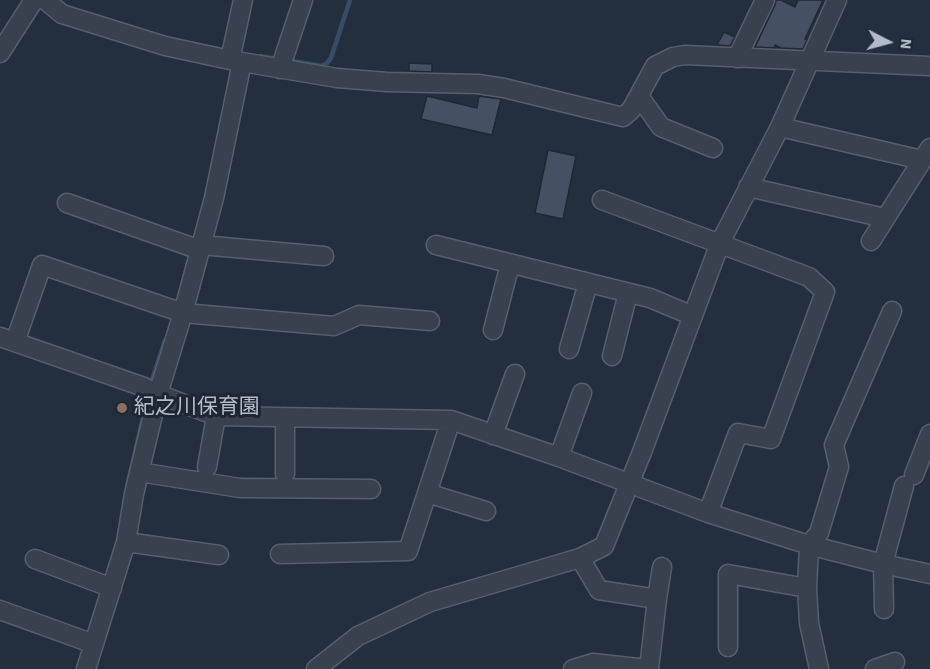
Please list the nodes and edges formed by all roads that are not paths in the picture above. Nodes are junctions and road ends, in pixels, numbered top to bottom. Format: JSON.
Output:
{"nodes":[{"id":1,"x":34,"y":0,"type":"edge"},
{"id":2,"x":45,"y":0,"type":"edge"},
{"id":3,"x":243,"y":0,"type":"edge"},
{"id":4,"x":303,"y":0,"type":"edge"},
{"id":5,"x":765,"y":0,"type":"edge"},
{"id":6,"x":837,"y":0,"type":"edge"},
{"id":7,"x":65,"y":7,"type":"edge"},
{"id":8,"x":0,"y":53,"type":"edge"},
{"id":9,"x":737,"y":58,"type":"junction"},
{"id":10,"x":237,"y":61,"type":"junction"},
{"id":11,"x":810,"y":61,"type":"junction"},
{"id":12,"x":282,"y":62,"type":"junction"},
{"id":13,"x":930,"y":66,"type":"edge"},
{"id":14,"x":639,"y":96,"type":"junction"},
{"id":15,"x":780,"y":127,"type":"junction"},
{"id":16,"x":713,"y":148,"type":"dead end"},
{"id":17,"x":926,"y":154,"type":"edge"},
{"id":18,"x":748,"y":188,"type":"junction"},
{"id":19,"x":602,"y":200,"type":"dead end"},
{"id":20,"x":67,"y":203,"type":"dead end"},
{"id":21,"x":885,"y":218,"type":"junction"},
{"id":22,"x":871,"y":241,"type":"dead end"},
{"id":23,"x":720,"y":243,"type":"junction"},
{"id":24,"x":436,"y":245,"type":"dead end"},
{"id":25,"x":196,"y":247,"type":"junction"},
{"id":26,"x":324,"y":256,"type":"dead end"},
{"id":27,"x":510,"y":264,"type":"junction"},
{"id":28,"x":588,"y":283,"type":"junction"},
{"id":29,"x":628,"y":293,"type":"junction"},
{"id":30,"x":177,"y":311,"type":"junction"},
{"id":31,"x":892,"y":311,"type":"dead end"},
{"id":32,"x":693,"y":316,"type":"junction"},
{"id":33,"x":430,"y":321,"type":"dead end"},
{"id":34,"x":493,"y":330,"type":"dead end"},
{"id":35,"x":7,"y":339,"type":"edge"},
{"id":36,"x":569,"y":349,"type":"dead end"},
{"id":37,"x":612,"y":357,"type":"dead end"},
{"id":38,"x":515,"y":374,"type":"dead end"},
{"id":39,"x":582,"y":393,"type":"dead end"},
{"id":40,"x":158,"y":394,"type":"junction"},
{"id":41,"x":216,"y":416,"type":"junction"},
{"id":42,"x":285,"y":417,"type":"junction"},
{"id":43,"x":451,"y":420,"type":"junction"},
{"id":44,"x":930,"y":434,"type":"edge"},
{"id":45,"x":493,"y":435,"type":"junction"},
{"id":46,"x":559,"y":457,"type":"junction"},
{"id":47,"x":207,"y":467,"type":"dead end"},
{"id":48,"x":139,"y":472,"type":"junction"},
{"id":49,"x":285,"y":474,"type":"dead end"},
{"id":50,"x":629,"y":483,"type":"junction"},
{"id":51,"x":371,"y":489,"type":"dead end"},
{"id":52,"x":427,"y":493,"type":"junction"},
{"id":53,"x":486,"y":511,"type":"dead end"},
{"id":54,"x":708,"y":513,"type":"junction"},
{"id":55,"x":126,"y":542,"type":"junction"},
{"id":56,"x":809,"y":545,"type":"junction"},
{"id":57,"x":280,"y":554,"type":"dead end"},
{"id":58,"x":219,"y":555,"type":"dead end"},
{"id":59,"x":580,"y":558,"type":"junction"},
{"id":60,"x":35,"y":559,"type":"dead end"},
{"id":61,"x":883,"y":564,"type":"junction"},
{"id":62,"x":662,"y":567,"type":"dead end"},
{"id":63,"x":930,"y":574,"type":"edge"},
{"id":64,"x":108,"y":586,"type":"junction"},
{"id":65,"x":807,"y":588,"type":"junction"},
{"id":66,"x":657,"y":599,"type":"junction"},
{"id":67,"x":884,"y":609,"type":"dead end"},
{"id":68,"x":0,"y":610,"type":"edge"},
{"id":69,"x":90,"y":642,"type":"junction"},
{"id":70,"x":728,"y":647,"type":"dead end"},
{"id":71,"x":895,"y":662,"type":"dead end"},
{"id":72,"x":86,"y":669,"type":"edge"},
{"id":73,"x":315,"y":669,"type":"edge"},
{"id":74,"x":573,"y":669,"type":"edge"},
{"id":75,"x":648,"y":669,"type":"edge"},
{"id":76,"x":819,"y":669,"type":"edge"},
{"id":77,"x":875,"y":669,"type":"edge"}],
"edges":[{"from":1,"to":8,"type":"street"},
{"from":2,"to":7,"type":"street"},
{"from":3,"to":10,"type":"street"},
{"from":4,"to":12,"type":"street"},
{"from":5,"to":9,"type":"street"},
{"from":6,"to":11,"type":"street"},
{"from":7,"to":10,"type":"street"},
{"from":9,"to":11,"type":"street"},
{"from":9,"to":14,"type":"street"},
{"from":10,"to":12,"type":"street"},
{"from":10,"to":25,"type":"street"},
{"from":11,"to":13,"type":"street"},
{"from":11,"to":15,"type":"street"},
{"from":12,"to":14,"type":"street"},
{"from":14,"to":16,"type":"street"},
{"from":15,"to":17,"type":"street"},
{"from":15,"to":18,"type":"street"},
{"from":17,"to":21,"type":"street"},
{"from":18,"to":21,"type":"street"},
{"from":18,"to":23,"type":"street"},
{"from":19,"to":23,"type":"street"},
{"from":20,"to":25,"type":"street"},
{"from":21,"to":22,"type":"street"},
{"from":23,"to":32,"type":"street"},
{"from":23,"to":54,"type":"street"},
{"from":24,"to":27,"type":"street"},
{"from":25,"to":26,"type":"street"},
{"from":25,"to":30,"type":"street"},
{"from":27,"to":28,"type":"street"},
{"from":27,"to":34,"type":"street"},
{"from":28,"to":29,"type":"street"},
{"from":28,"to":36,"type":"street"},
{"from":29,"to":32,"type":"street"},
{"from":29,"to":37,"type":"street"},
{"from":30,"to":33,"type":"street"},
{"from":30,"to":35,"type":"street"},
{"from":30,"to":40,"type":"street"},
{"from":31,"to":56,"type":"street"},
{"from":32,"to":50,"type":"street"},
{"from":35,"to":40,"type":"street"},
{"from":38,"to":45,"type":"street"},
{"from":39,"to":46,"type":"street"},
{"from":40,"to":41,"type":"street"},
{"from":40,"to":48,"type":"street"},
{"from":41,"to":42,"type":"street"},
{"from":41,"to":47,"type":"street"},
{"from":42,"to":43,"type":"street"},
{"from":42,"to":49,"type":"street"},
{"from":43,"to":45,"type":"street"},
{"from":43,"to":52,"type":"street"},
{"from":44,"to":61,"type":"street"},
{"from":45,"to":46,"type":"street"},
{"from":46,"to":50,"type":"street"},
{"from":48,"to":51,"type":"street"},
{"from":48,"to":55,"type":"street"},
{"from":50,"to":54,"type":"street"},
{"from":50,"to":59,"type":"street"},
{"from":52,"to":53,"type":"street"},
{"from":52,"to":57,"type":"street"},
{"from":54,"to":56,"type":"street"},
{"from":55,"to":58,"type":"street"},
{"from":55,"to":64,"type":"street"},
{"from":56,"to":61,"type":"street"},
{"from":56,"to":65,"type":"street"},
{"from":59,"to":66,"type":"street"},
{"from":59,"to":73,"type":"street"},
{"from":60,"to":64,"type":"street"},
{"from":61,"to":63,"type":"street"},
{"from":61,"to":67,"type":"street"},
{"from":62,"to":66,"type":"street"},
{"from":64,"to":69,"type":"street"},
{"from":65,"to":70,"type":"street"},
{"from":65,"to":76,"type":"street"},
{"from":66,"to":75,"type":"street"},
{"from":68,"to":69,"type":"street"},
{"from":69,"to":72,"type":"street"},
{"from":71,"to":77,"type":"street"},
{"from":74,"to":75,"type":"street"}]}
